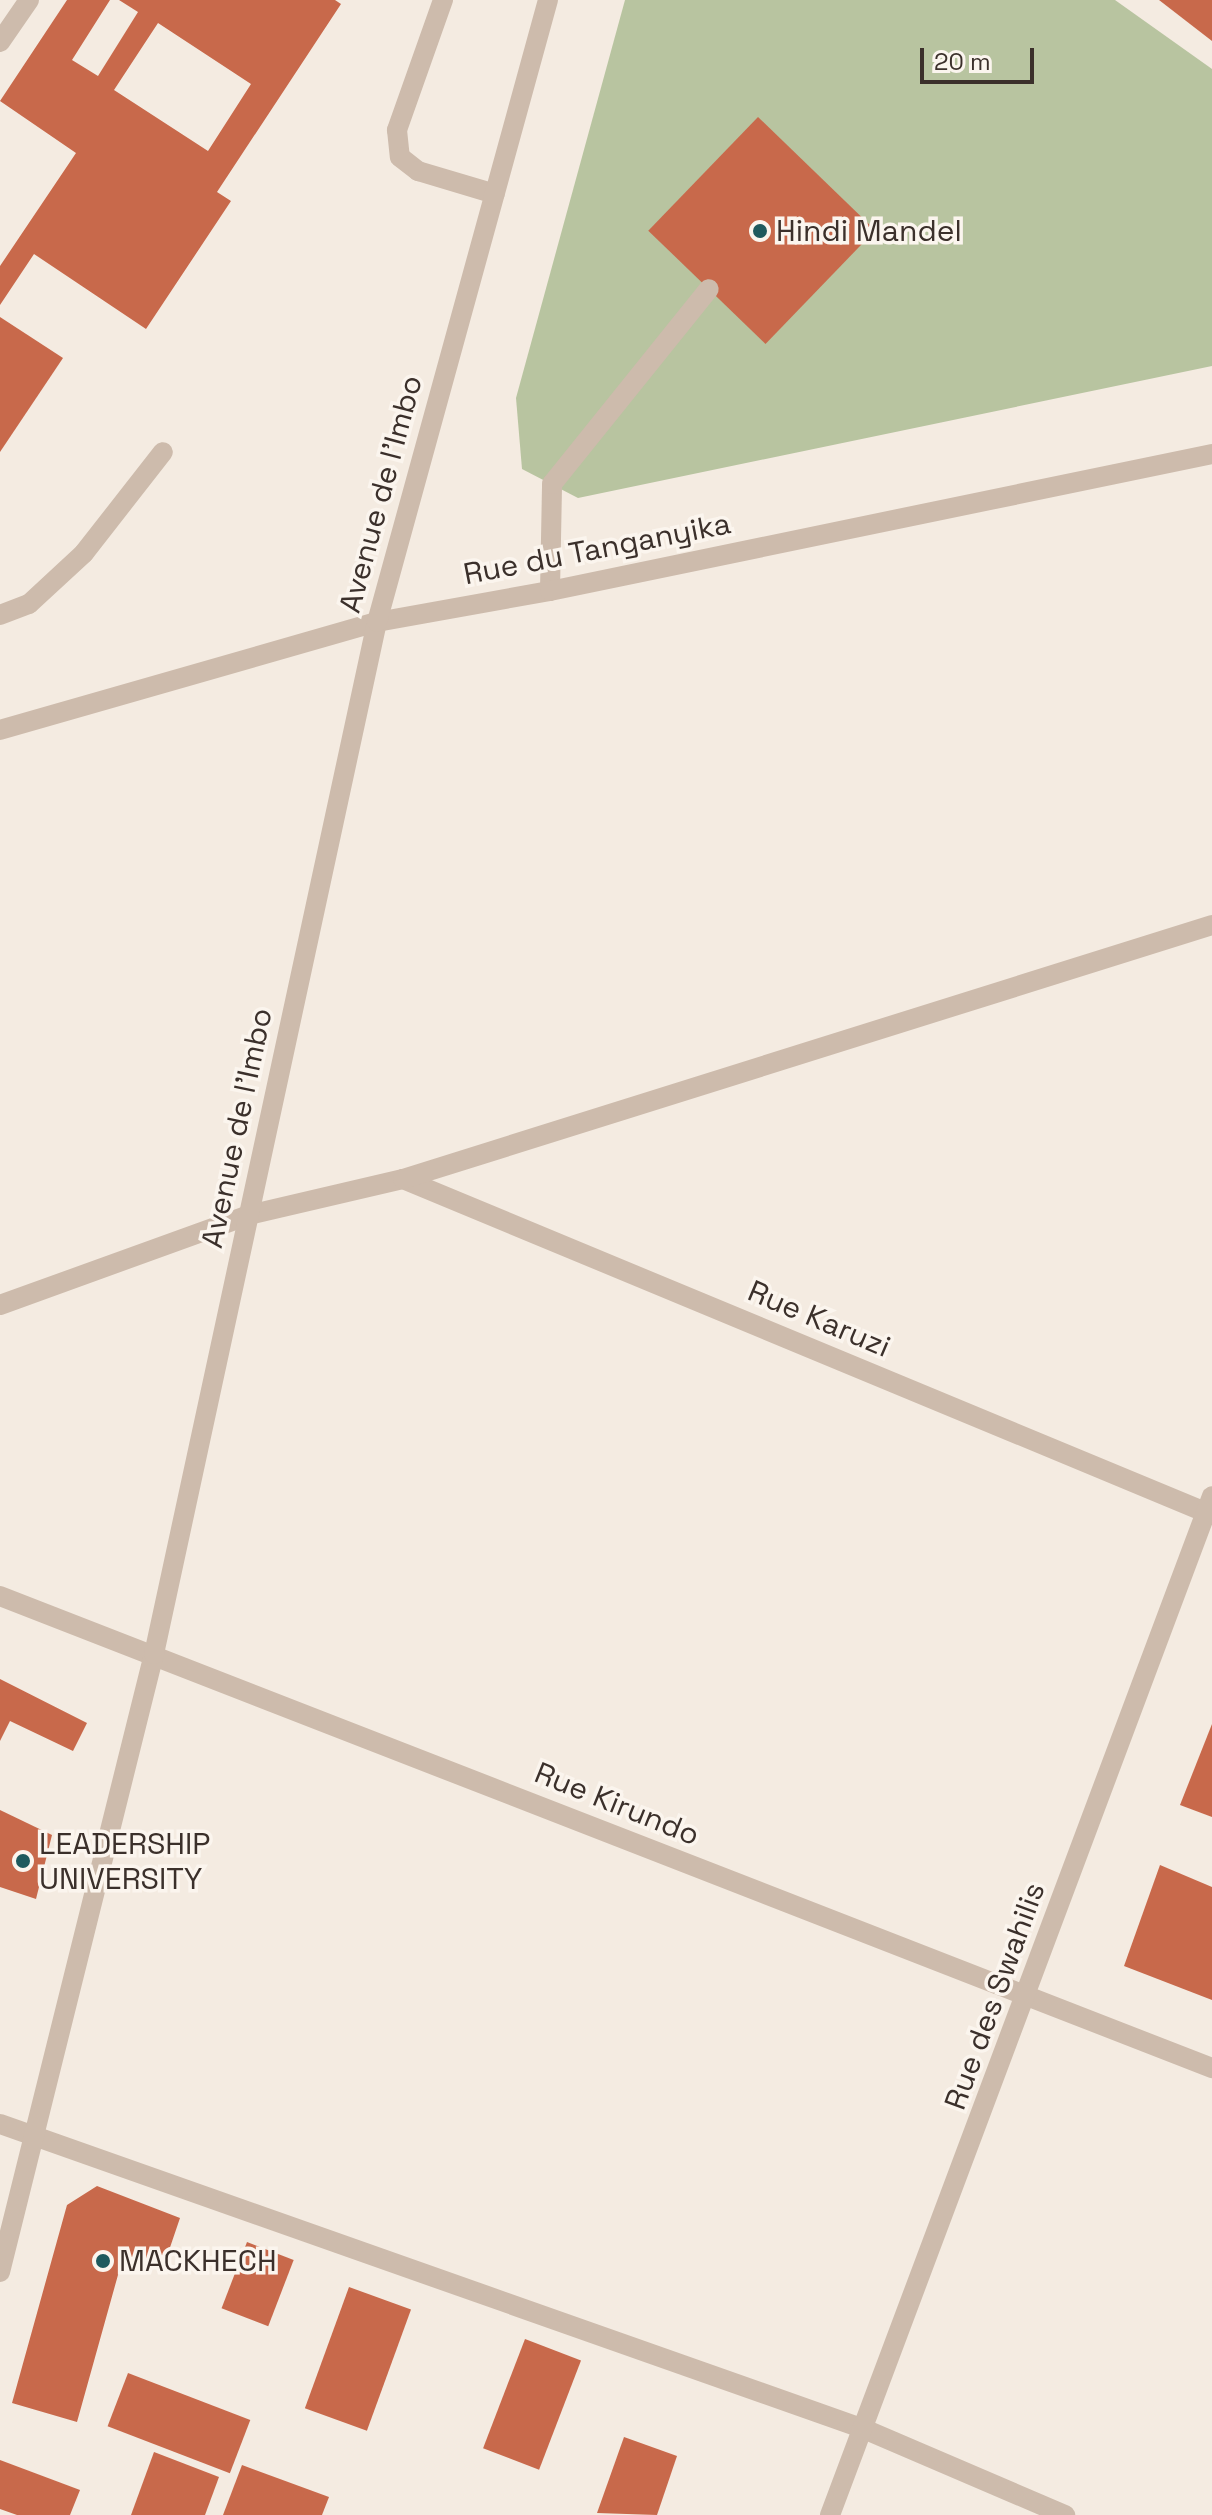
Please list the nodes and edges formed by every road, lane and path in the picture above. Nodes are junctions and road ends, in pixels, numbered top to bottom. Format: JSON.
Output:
{"nodes":[{"id":1,"x":29,"y":0,"type":"edge"},
{"id":2,"x":443,"y":0,"type":"edge"},
{"id":3,"x":548,"y":0,"type":"edge"},
{"id":4,"x":0,"y":42,"type":"edge"},
{"id":5,"x":495,"y":194,"type":"junction"},
{"id":6,"x":709,"y":289,"type":"dead end"},
{"id":7,"x":163,"y":452,"type":"dead end"},
{"id":8,"x":1212,"y":454,"type":"edge"},
{"id":9,"x":550,"y":591,"type":"junction"},
{"id":10,"x":0,"y":615,"type":"edge"},
{"id":11,"x":377,"y":622,"type":"junction"},
{"id":12,"x":0,"y":730,"type":"edge"},
{"id":13,"x":1212,"y":925,"type":"edge"},
{"id":14,"x":403,"y":1179,"type":"junction"},
{"id":15,"x":249,"y":1215,"type":"junction"},
{"id":16,"x":0,"y":1305,"type":"edge"},
{"id":17,"x":1210,"y":1508,"type":"edge"},
{"id":18,"x":0,"y":1596,"type":"edge"},
{"id":19,"x":154,"y":1654,"type":"junction"},
{"id":20,"x":1026,"y":1998,"type":"junction"},
{"id":21,"x":1212,"y":2068,"type":"edge"},
{"id":22,"x":0,"y":2124,"type":"edge"},
{"id":23,"x":34,"y":2138,"type":"junction"},
{"id":24,"x":0,"y":2272,"type":"edge"},
{"id":25,"x":864,"y":2429,"type":"junction"},
{"id":26,"x":830,"y":2515,"type":"edge"},
{"id":27,"x":1065,"y":2515,"type":"edge"}],
"edges":[{"from":1,"to":4,"type":"street"},
{"from":2,"to":5,"type":"street"},
{"from":3,"to":5,"type":"street","name":"Avenue de l'Imbo"},
{"from":5,"to":11,"type":"street","name":"Avenue de l'Imbo"},
{"from":6,"to":9,"type":"street"},
{"from":7,"to":10,"type":"street"},
{"from":8,"to":9,"type":"street","name":"Rue du Tanganyika"},
{"from":9,"to":11,"type":"street","name":"Rue du Tanganyika"},
{"from":11,"to":12,"type":"street","name":"Rue du Tanganyika"},
{"from":11,"to":15,"type":"street","name":"Avenue de l'Imbo"},
{"from":13,"to":14,"type":"street"},
{"from":14,"to":15,"type":"street"},
{"from":14,"to":17,"type":"street","name":"Rue Karuzi"},
{"from":15,"to":16,"type":"street"},
{"from":15,"to":19,"type":"street","name":"Avenue de l'Imbo"},
{"from":17,"to":20,"type":"street","name":"Rue des Swahilis"},
{"from":18,"to":19,"type":"street","name":"Rue Kirundo"},
{"from":19,"to":20,"type":"street","name":"Rue Kirundo"},
{"from":19,"to":23,"type":"street","name":"Avenue de l'Imbo"},
{"from":20,"to":21,"type":"street","name":"Rue Kirundo"},
{"from":20,"to":25,"type":"street","name":"Rue des Swahilis"},
{"from":22,"to":23,"type":"street"},
{"from":23,"to":24,"type":"street","name":"Avenue de l'Imbo"},
{"from":23,"to":25,"type":"street"},
{"from":25,"to":26,"type":"street","name":"Rue des Swahilis"},
{"from":25,"to":27,"type":"street"}]}
